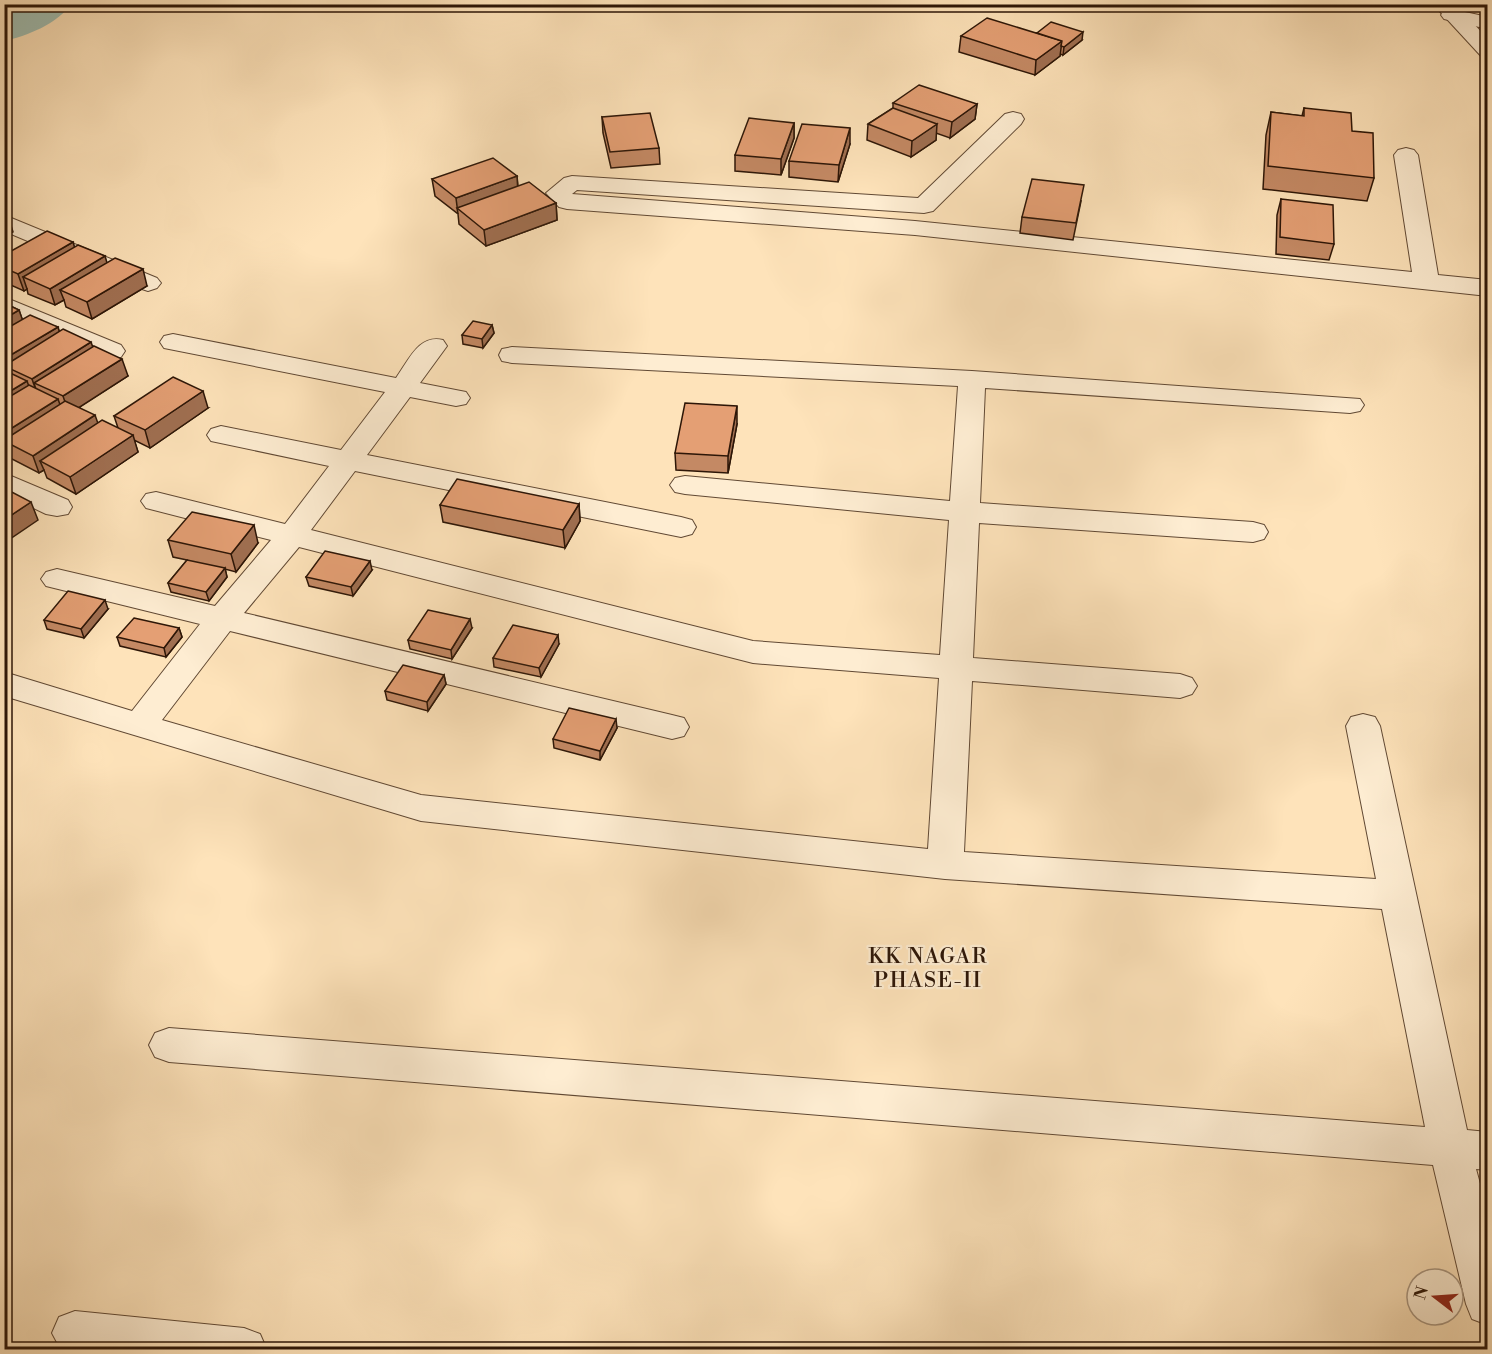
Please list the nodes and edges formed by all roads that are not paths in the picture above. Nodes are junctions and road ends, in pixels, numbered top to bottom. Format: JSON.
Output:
{"nodes":[{"id":1,"x":1449,"y":8,"type":"edge"},
{"id":2,"x":1488,"y":12,"type":"edge"},
{"id":3,"x":1488,"y":23,"type":"edge"},
{"id":4,"x":1488,"y":52,"type":"edge"},
{"id":5,"x":1013,"y":119,"type":"dead end"},
{"id":6,"x":1406,"y":155,"type":"dead end"},
{"id":7,"x":920,"y":217,"type":"junction"},
{"id":8,"x":4,"y":222,"type":"edge"},
{"id":9,"x":33,"y":234,"type":"junction"},
{"id":10,"x":4,"y":249,"type":"edge"},
{"id":11,"x":1426,"y":282,"type":"junction"},
{"id":12,"x":148,"y":283,"type":"dead end"},
{"id":13,"x":1488,"y":288,"type":"edge"},
{"id":14,"x":4,"y":305,"type":"edge"},
{"id":15,"x":173,"y":342,"type":"dead end"},
{"id":16,"x":434,"y":346,"type":"dead end"},
{"id":17,"x":112,"y":351,"type":"dead end"},
{"id":18,"x":512,"y":355,"type":"dead end"},
{"id":19,"x":972,"y":379,"type":"junction"},
{"id":20,"x":402,"y":388,"type":"junction"},
{"id":21,"x":456,"y":398,"type":"dead end"},
{"id":22,"x":1350,"y":405,"type":"dead end"},
{"id":23,"x":221,"y":435,"type":"dead end"},
{"id":24,"x":349,"y":460,"type":"junction"},
{"id":25,"x":4,"y":482,"type":"edge"},
{"id":26,"x":685,"y":486,"type":"dead end"},
{"id":27,"x":156,"y":501,"type":"dead end"},
{"id":28,"x":57,"y":507,"type":"dead end"},
{"id":29,"x":965,"y":512,"type":"junction"},
{"id":30,"x":681,"y":526,"type":"dead end"},
{"id":31,"x":1253,"y":531,"type":"dead end"},
{"id":32,"x":292,"y":535,"type":"junction"},
{"id":33,"x":57,"y":579,"type":"dead end"},
{"id":34,"x":222,"y":619,"type":"junction"},
{"id":35,"x":957,"y":668,"type":"junction"},
{"id":36,"x":4,"y":684,"type":"edge"},
{"id":37,"x":1180,"y":686,"type":"dead end"},
{"id":38,"x":139,"y":726,"type":"junction"},
{"id":39,"x":1363,"y":726,"type":"dead end"},
{"id":40,"x":672,"y":727,"type":"dead end"},
{"id":41,"x":945,"y":865,"type":"junction"},
{"id":42,"x":1399,"y":895,"type":"junction"},
{"id":43,"x":169,"y":1046,"type":"dead end"},
{"id":44,"x":1469,"y":1150,"type":"edge"},
{"id":45,"x":1488,"y":1305,"type":"edge"},
{"id":46,"x":75,"y":1333,"type":"dead end"},
{"id":47,"x":244,"y":1350,"type":"edge"}],
"edges":[{"from":1,"to":2,"type":"street"},
{"from":1,"to":3,"type":"street"},
{"from":1,"to":4,"type":"street"},
{"from":5,"to":7,"type":"street"},
{"from":6,"to":11,"type":"street"},
{"from":7,"to":7,"type":"street"},
{"from":7,"to":11,"type":"street"},
{"from":8,"to":9,"type":"street"},
{"from":9,"to":10,"type":"street"},
{"from":9,"to":12,"type":"street"},
{"from":11,"to":13,"type":"street"},
{"from":14,"to":17,"type":"street"},
{"from":15,"to":20,"type":"street"},
{"from":16,"to":20,"type":"street"},
{"from":18,"to":19,"type":"street"},
{"from":19,"to":22,"type":"street"},
{"from":19,"to":29,"type":"street"},
{"from":20,"to":21,"type":"street"},
{"from":20,"to":24,"type":"street"},
{"from":23,"to":24,"type":"street"},
{"from":24,"to":30,"type":"street"},
{"from":24,"to":32,"type":"street"},
{"from":25,"to":28,"type":"street"},
{"from":26,"to":29,"type":"street"},
{"from":27,"to":32,"type":"street"},
{"from":29,"to":31,"type":"street"},
{"from":29,"to":35,"type":"street"},
{"from":32,"to":34,"type":"street"},
{"from":32,"to":35,"type":"street"},
{"from":33,"to":34,"type":"street"},
{"from":34,"to":38,"type":"street"},
{"from":34,"to":40,"type":"street"},
{"from":35,"to":37,"type":"street"},
{"from":35,"to":41,"type":"street"},
{"from":36,"to":38,"type":"street"},
{"from":38,"to":41,"type":"street"},
{"from":39,"to":42,"type":"street"},
{"from":41,"to":42,"type":"street"},
{"from":42,"to":44,"type":"street"},
{"from":43,"to":44,"type":"street"},
{"from":44,"to":45,"type":"street"},
{"from":46,"to":47,"type":"street"}]}
